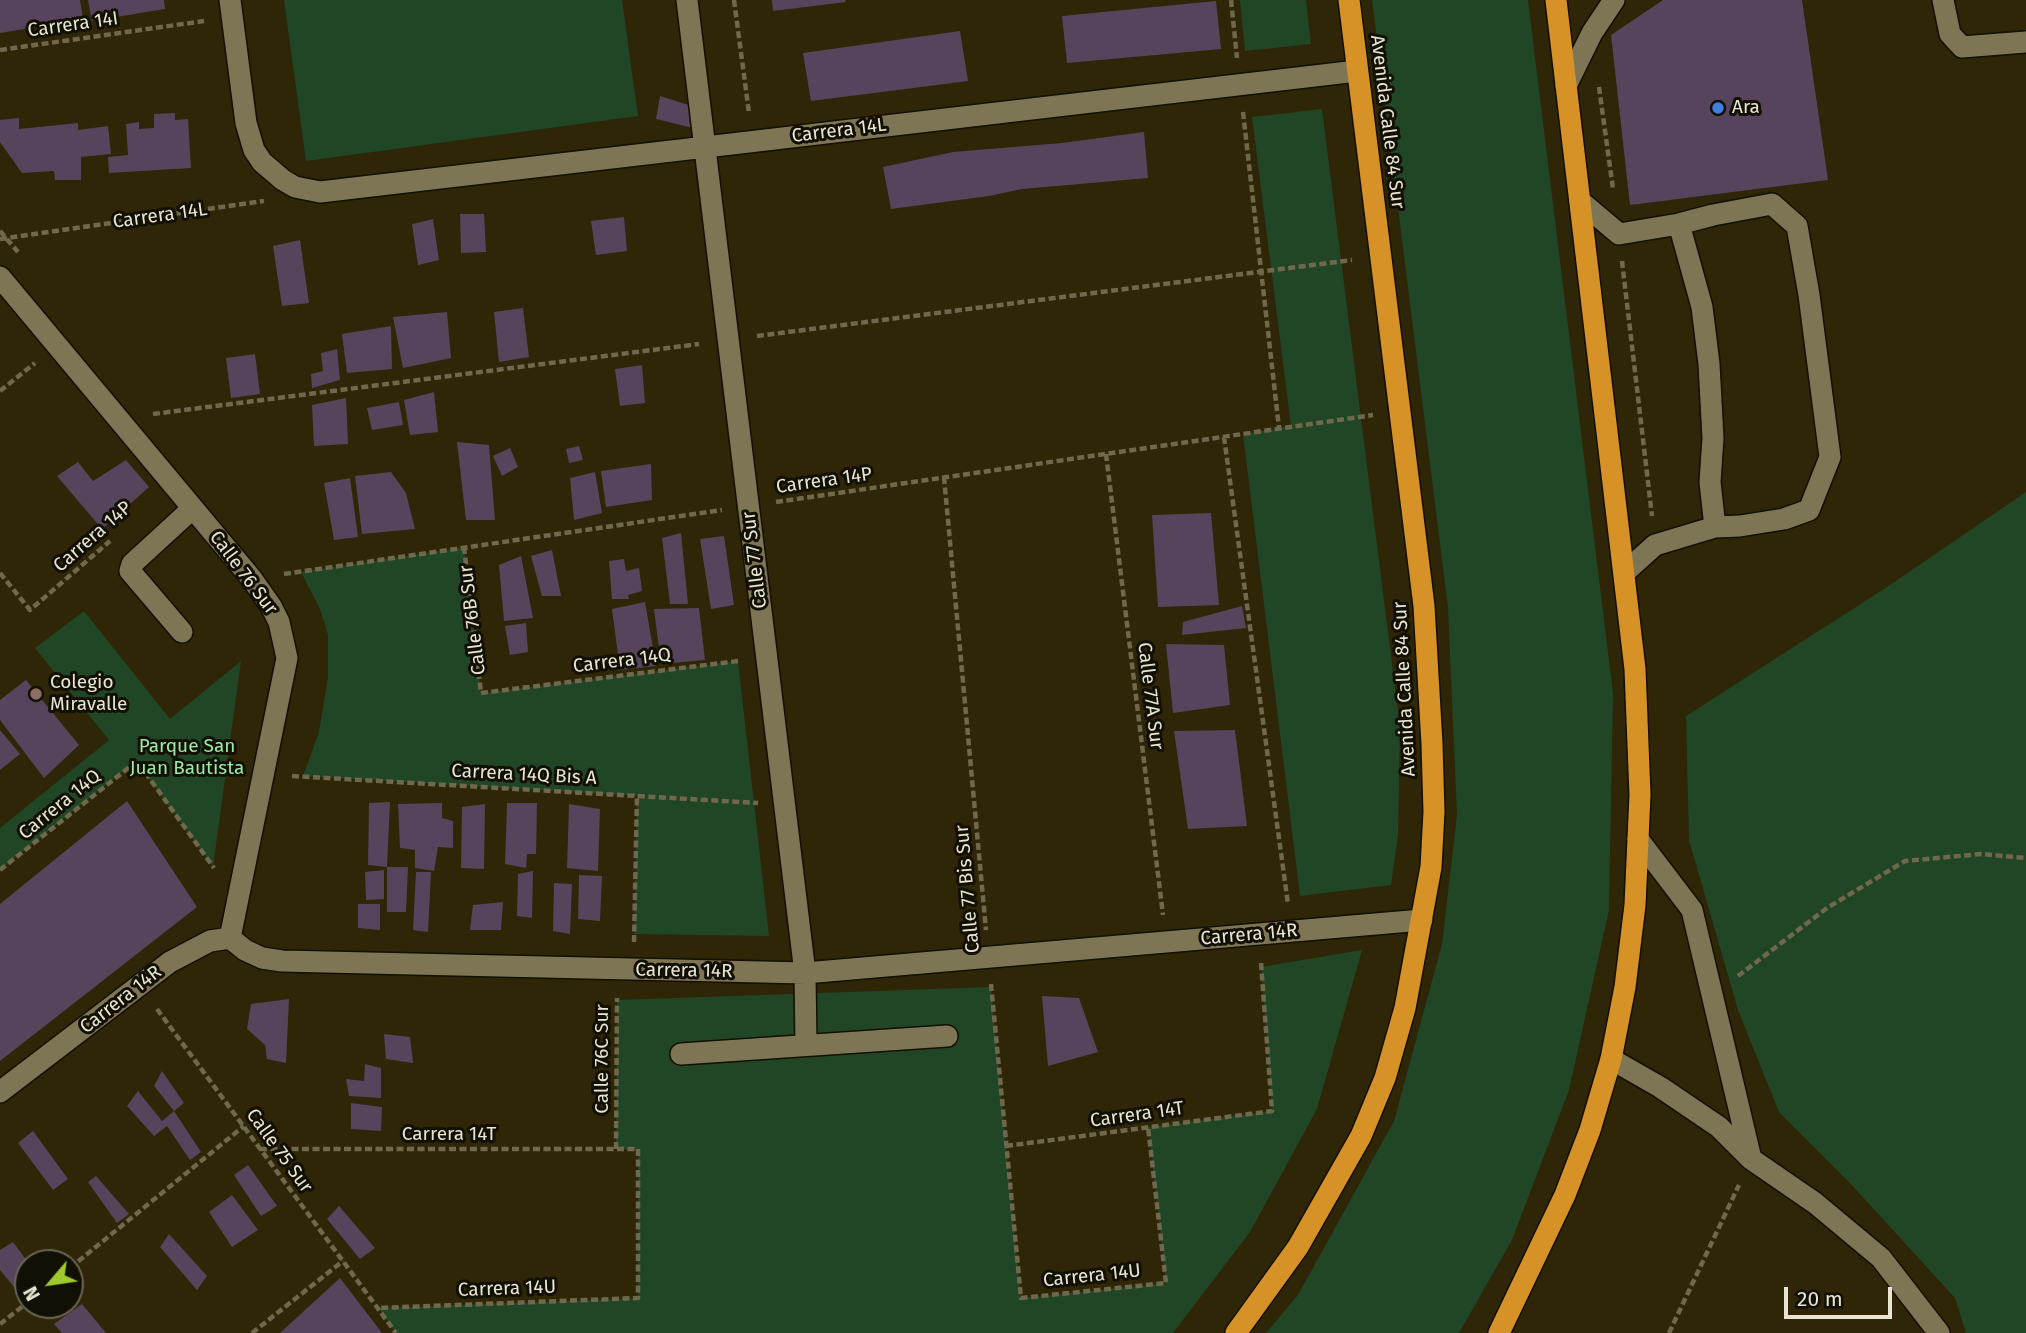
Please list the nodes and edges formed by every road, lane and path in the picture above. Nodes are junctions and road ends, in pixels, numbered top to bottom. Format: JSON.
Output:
{"nodes":[{"id":1,"x":687,"y":0,"type":"edge"},
{"id":2,"x":734,"y":0,"type":"edge"},
{"id":3,"x":1231,"y":0,"type":"edge"},
{"id":4,"x":1349,"y":0,"type":"edge"},
{"id":5,"x":1556,"y":0,"type":"edge"},
{"id":6,"x":1614,"y":0,"type":"edge"},
{"id":7,"x":1943,"y":0,"type":"edge"},
{"id":8,"x":232,"y":9,"type":"edge"},
{"id":9,"x":1592,"y":33,"type":"junction"},
{"id":10,"x":2026,"y":42,"type":"edge"},
{"id":11,"x":0,"y":50,"type":"edge"},
{"id":12,"x":1357,"y":71,"type":"junction"},
{"id":13,"x":1240,"y":84,"type":"junction"},
{"id":14,"x":1566,"y":86,"type":"junction"},
{"id":15,"x":752,"y":141,"type":"junction"},
{"id":16,"x":705,"y":147,"type":"junction"},
{"id":17,"x":320,"y":192,"type":"junction"},
{"id":18,"x":1580,"y":201,"type":"junction"},
{"id":19,"x":1679,"y":225,"type":"junction"},
{"id":20,"x":0,"y":231,"type":"edge"},
{"id":21,"x":1619,"y":234,"type":"junction"},
{"id":22,"x":3,"y":238,"type":"edge"},
{"id":23,"x":23,"y":259,"type":"dead end"},
{"id":24,"x":0,"y":277,"type":"edge"},
{"id":25,"x":57,"y":346,"type":"junction"},
{"id":26,"x":0,"y":391,"type":"edge"},
{"id":27,"x":145,"y":404,"type":"dead end"},
{"id":28,"x":1400,"y":411,"type":"junction"},
{"id":29,"x":162,"y":425,"type":"dead end"},
{"id":30,"x":1279,"y":428,"type":"junction"},
{"id":31,"x":1224,"y":436,"type":"junction"},
{"id":32,"x":1106,"y":454,"type":"junction"},
{"id":33,"x":944,"y":477,"type":"junction"},
{"id":34,"x":748,"y":506,"type":"junction"},
{"id":35,"x":193,"y":508,"type":"junction"},
{"id":36,"x":1715,"y":527,"type":"junction"},
{"id":37,"x":115,"y":537,"type":"dead end"},
{"id":38,"x":1655,"y":545,"type":"junction"},
{"id":39,"x":464,"y":547,"type":"junction"},
{"id":40,"x":0,"y":573,"type":"edge"},
{"id":41,"x":1625,"y":573,"type":"junction"},
{"id":42,"x":286,"y":583,"type":"dead end"},
{"id":43,"x":183,"y":632,"type":"dead end"},
{"id":44,"x":766,"y":657,"type":"junction"},
{"id":45,"x":481,"y":693,"type":"joint"},
{"id":46,"x":263,"y":774,"type":"junction"},
{"id":47,"x":638,"y":796,"type":"junction"},
{"id":48,"x":784,"y":805,"type":"junction"},
{"id":49,"x":1638,"y":839,"type":"junction"},
{"id":50,"x":2026,"y":858,"type":"edge"},
{"id":51,"x":0,"y":870,"type":"edge"},
{"id":52,"x":1283,"y":870,"type":"dead end"},
{"id":53,"x":237,"y":900,"type":"junction"},
{"id":54,"x":1422,"y":920,"type":"junction"},
{"id":55,"x":1259,"y":934,"type":"junction"},
{"id":56,"x":230,"y":938,"type":"junction"},
{"id":57,"x":1166,"y":942,"type":"junction"},
{"id":58,"x":989,"y":957,"type":"junction"},
{"id":59,"x":625,"y":969,"type":"junction"},
{"id":60,"x":805,"y":973,"type":"junction"},
{"id":61,"x":140,"y":985,"type":"junction"},
{"id":62,"x":1713,"y":996,"type":"junction"},
{"id":63,"x":947,"y":1037,"type":"dead end"},
{"id":64,"x":806,"y":1045,"type":"junction"},
{"id":65,"x":681,"y":1054,"type":"dead end"},
{"id":66,"x":1611,"y":1059,"type":"junction"},
{"id":67,"x":0,"y":1092,"type":"edge"},
{"id":68,"x":244,"y":1126,"type":"junction"},
{"id":69,"x":1148,"y":1127,"type":"junction"},
{"id":70,"x":1006,"y":1146,"type":"junction"},
{"id":71,"x":260,"y":1149,"type":"junction"},
{"id":72,"x":616,"y":1149,"type":"junction"},
{"id":73,"x":1751,"y":1158,"type":"junction"},
{"id":74,"x":84,"y":1257,"type":"edge"},
{"id":75,"x":343,"y":1261,"type":"junction"},
{"id":76,"x":638,"y":1298,"type":"joint"},
{"id":77,"x":1021,"y":1298,"type":"joint"},
{"id":78,"x":378,"y":1308,"type":"junction"},
{"id":79,"x":14,"y":1313,"type":"edge"},
{"id":80,"x":0,"y":1324,"type":"edge"},
{"id":81,"x":252,"y":1333,"type":"edge"},
{"id":82,"x":396,"y":1333,"type":"edge"},
{"id":83,"x":1236,"y":1333,"type":"edge"},
{"id":84,"x":1499,"y":1333,"type":"edge"},
{"id":85,"x":1669,"y":1333,"type":"edge"},
{"id":86,"x":1939,"y":1333,"type":"edge"}],
"edges":[{"from":1,"to":16,"type":"street","name":"Calle 77 Sur"},
{"from":2,"to":15,"type":"path"},
{"from":3,"to":13,"type":"path"},
{"from":4,"to":12,"type":"highway","name":"Avenida Calle 84 Sur"},
{"from":5,"to":14,"type":"highway"},
{"from":6,"to":9,"type":"street"},
{"from":7,"to":10,"type":"street"},
{"from":8,"to":11,"type":"path","name":"Carrera 14I"},
{"from":8,"to":17,"type":"street","name":"Carrera 14L"},
{"from":9,"to":14,"type":"street"},
{"from":9,"to":21,"type":"path"},
{"from":12,"to":13,"type":"street","name":"Carrera 14L"},
{"from":12,"to":28,"type":"highway","name":"Avenida Calle 84 Sur"},
{"from":13,"to":15,"type":"street","name":"Carrera 14L"},
{"from":13,"to":30,"type":"path"},
{"from":14,"to":18,"type":"highway"},
{"from":15,"to":16,"type":"street","name":"Carrera 14L"},
{"from":16,"to":17,"type":"street","name":"Carrera 14L"},
{"from":16,"to":34,"type":"street","name":"Calle 77 Sur"},
{"from":17,"to":22,"type":"path","name":"Carrera 14L"},
{"from":18,"to":21,"type":"street"},
{"from":18,"to":41,"type":"highway"},
{"from":19,"to":21,"type":"street"},
{"from":19,"to":36,"type":"street"},
{"from":19,"to":36,"type":"street"},
{"from":20,"to":22,"type":"path"},
{"from":21,"to":38,"type":"path"},
{"from":22,"to":23,"type":"path"},
{"from":24,"to":25,"type":"street","name":"Calle 76 Sur"},
{"from":25,"to":26,"type":"path"},
{"from":25,"to":35,"type":"street","name":"Calle 76 Sur"},
{"from":27,"to":29,"type":"path"},
{"from":28,"to":30,"type":"path","name":"Carrera 14P"},
{"from":28,"to":54,"type":"highway","name":"Avenida Calle 84 Sur"},
{"from":30,"to":31,"type":"path","name":"Carrera 14P"},
{"from":31,"to":32,"type":"path","name":"Carrera 14P"},
{"from":31,"to":52,"type":"path"},
{"from":32,"to":33,"type":"path","name":"Carrera 14P"},
{"from":32,"to":57,"type":"path","name":"Calle 77A Sur"},
{"from":33,"to":34,"type":"path","name":"Carrera 14P"},
{"from":33,"to":58,"type":"path","name":"Calle 77 Bis Sur"},
{"from":34,"to":39,"type":"path","name":"Carrera 14P"},
{"from":34,"to":44,"type":"street","name":"Calle 77 Sur"},
{"from":35,"to":43,"type":"street"},
{"from":35,"to":46,"type":"street","name":"Calle 76 Sur"},
{"from":36,"to":38,"type":"street"},
{"from":37,"to":40,"type":"path","name":"Carrera 14P"},
{"from":38,"to":41,"type":"street"},
{"from":39,"to":42,"type":"path","name":"Carrera 14P"},
{"from":39,"to":45,"type":"path","name":"Calle 76B Sur"},
{"from":41,"to":49,"type":"highway"},
{"from":44,"to":45,"type":"path","name":"Carrera 14Q"},
{"from":44,"to":48,"type":"street","name":"Calle 77 Sur"},
{"from":46,"to":47,"type":"path","name":"Carrera 14Q Bis A"},
{"from":46,"to":53,"type":"street","name":"Calle 76 Sur"},
{"from":47,"to":48,"type":"path","name":"Carrera 14Q Bis A"},
{"from":47,"to":59,"type":"path","name":"Calle 76C Sur"},
{"from":48,"to":60,"type":"street","name":"Calle 77 Sur"},
{"from":49,"to":62,"type":"street"},
{"from":49,"to":66,"type":"highway"},
{"from":50,"to":62,"type":"path"},
{"from":51,"to":53,"type":"path","name":"Carrera 14Q"},
{"from":53,"to":56,"type":"street","name":"Calle 76 Sur"},
{"from":54,"to":55,"type":"street","name":"Carrera 14R"},
{"from":54,"to":83,"type":"highway","name":"Avenida Calle 84 Sur"},
{"from":55,"to":57,"type":"street","name":"Carrera 14R"},
{"from":55,"to":69,"type":"path","name":"Carrera 14T"},
{"from":56,"to":59,"type":"street","name":"Carrera 14R"},
{"from":56,"to":61,"type":"street","name":"Carrera 14R"},
{"from":57,"to":58,"type":"street","name":"Carrera 14R"},
{"from":58,"to":60,"type":"street","name":"Carrera 14R"},
{"from":58,"to":70,"type":"path","name":"Calle 77 Bis Sur"},
{"from":59,"to":60,"type":"street","name":"Carrera 14R"},
{"from":59,"to":72,"type":"path","name":"Calle 76C Sur"},
{"from":60,"to":64,"type":"street","name":"Calle 77 Sur"},
{"from":61,"to":67,"type":"street","name":"Carrera 14R"},
{"from":61,"to":68,"type":"path","name":"Calle 75 Sur"},
{"from":62,"to":73,"type":"street"},
{"from":63,"to":64,"type":"street"},
{"from":64,"to":65,"type":"street"},
{"from":66,"to":73,"type":"street"},
{"from":66,"to":84,"type":"highway"},
{"from":68,"to":71,"type":"path","name":"Calle 75 Sur"},
{"from":68,"to":74,"type":"path"},
{"from":69,"to":70,"type":"path","name":"Carrera 14T"},
{"from":69,"to":77,"type":"path","name":"Carrera 14U"},
{"from":70,"to":77,"type":"path","name":"Calle 77 Bis Sur"},
{"from":71,"to":72,"type":"path","name":"Carrera 14T"},
{"from":71,"to":75,"type":"path","name":"Calle 75 Sur"},
{"from":72,"to":76,"type":"path","name":"Carrera 14T"},
{"from":73,"to":85,"type":"path"},
{"from":73,"to":86,"type":"street"},
{"from":75,"to":78,"type":"path","name":"Calle 75 Sur"},
{"from":75,"to":81,"type":"path"},
{"from":76,"to":78,"type":"path","name":"Carrera 14U"},
{"from":78,"to":82,"type":"path","name":"Calle 75 Sur"},
{"from":79,"to":80,"type":"path"}]}
